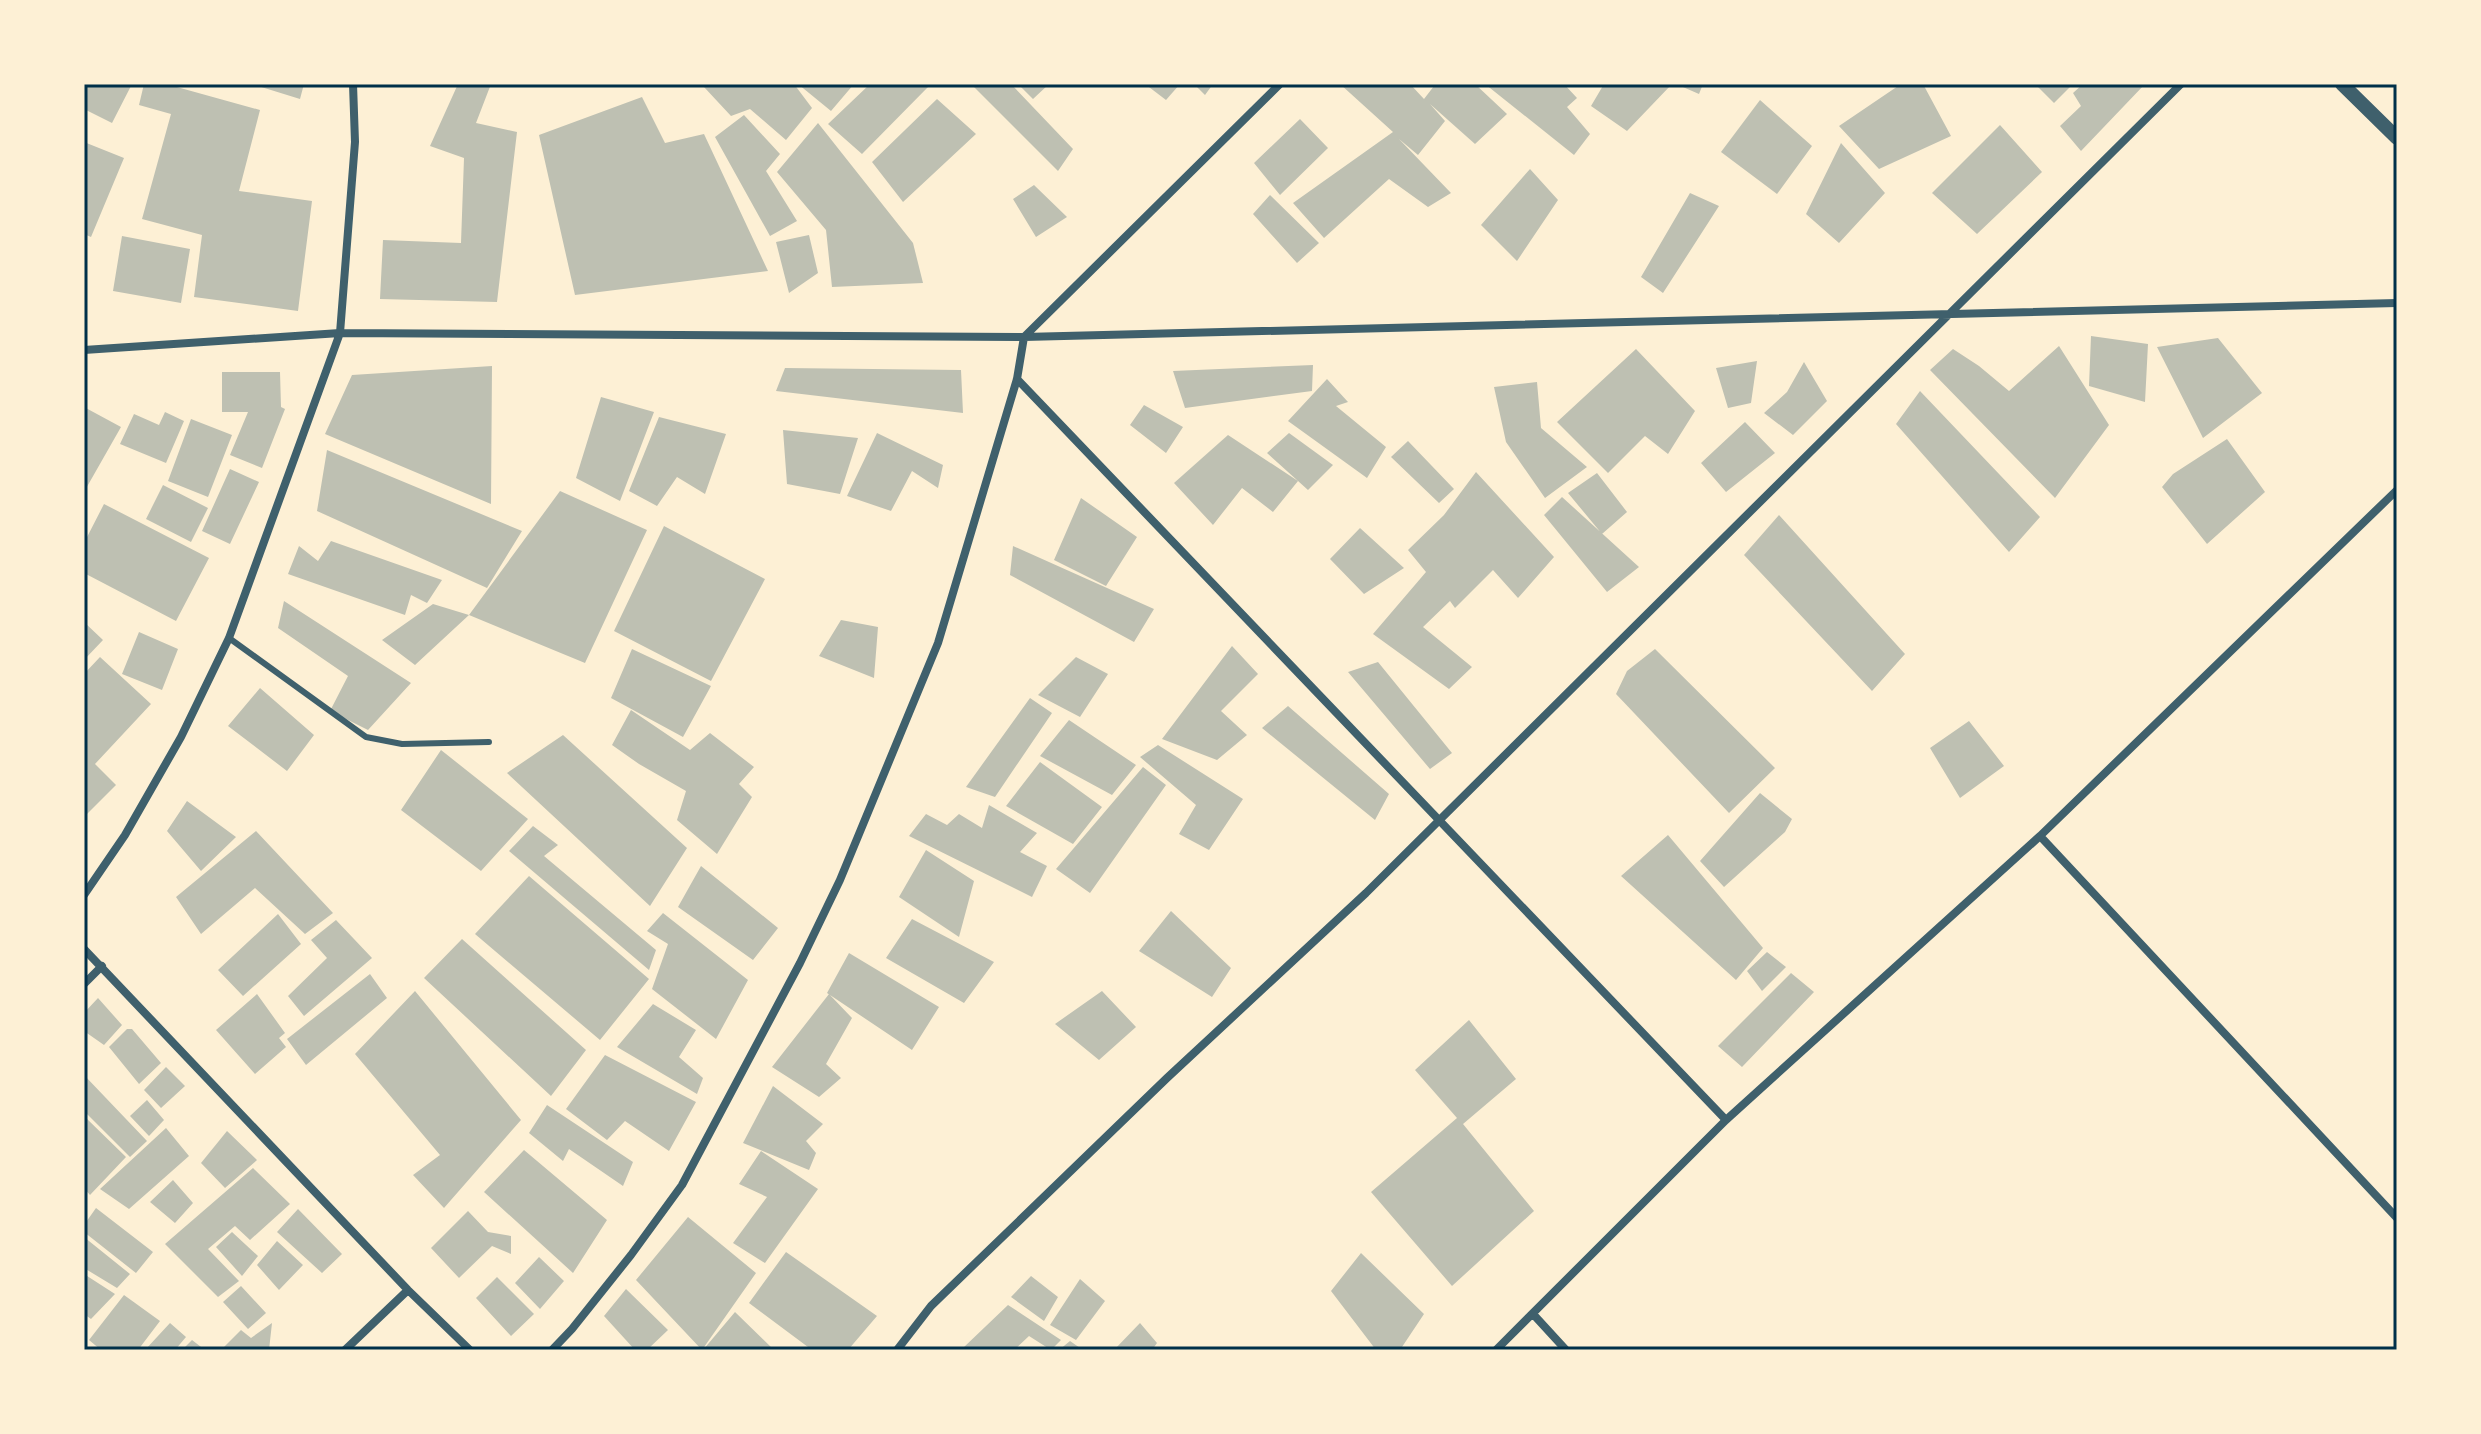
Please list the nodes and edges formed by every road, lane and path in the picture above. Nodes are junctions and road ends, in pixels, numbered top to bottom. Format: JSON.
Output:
{"nodes":[{"id":1,"x":353,"y":84,"type":"edge"},
{"id":2,"x":1280,"y":84,"type":"edge"},
{"id":3,"x":2181,"y":84,"type":"edge"},
{"id":4,"x":2342,"y":84,"type":"edge"},
{"id":5,"x":2397,"y":138,"type":"edge"},
{"id":6,"x":2397,"y":303,"type":"edge"},
{"id":7,"x":1948,"y":315,"type":"junction"},
{"id":8,"x":340,"y":333,"type":"junction"},
{"id":9,"x":1024,"y":337,"type":"junction"},
{"id":10,"x":84,"y":350,"type":"edge"},
{"id":11,"x":1017,"y":379,"type":"junction"},
{"id":12,"x":2397,"y":490,"type":"edge"},
{"id":13,"x":229,"y":638,"type":"junction"},
{"id":14,"x":489,"y":742,"type":"dead end"},
{"id":15,"x":1439,"y":821,"type":"junction"},
{"id":16,"x":2040,"y":836,"type":"junction"},
{"id":17,"x":84,"y":895,"type":"edge"},
{"id":18,"x":84,"y":949,"type":"edge"},
{"id":19,"x":102,"y":966,"type":"junction"},
{"id":20,"x":84,"y":984,"type":"edge"},
{"id":21,"x":1726,"y":1120,"type":"junction"},
{"id":22,"x":2397,"y":1218,"type":"edge"},
{"id":23,"x":408,"y":1290,"type":"junction"},
{"id":24,"x":1533,"y":1314,"type":"junction"},
{"id":25,"x":345,"y":1350,"type":"edge"},
{"id":26,"x":470,"y":1350,"type":"edge"},
{"id":27,"x":552,"y":1350,"type":"edge"},
{"id":28,"x":897,"y":1350,"type":"edge"},
{"id":29,"x":1496,"y":1350,"type":"edge"},
{"id":30,"x":1566,"y":1350,"type":"edge"}],
"edges":[{"from":1,"to":8,"type":"street"},
{"from":2,"to":9,"type":"street"},
{"from":3,"to":7,"type":"street"},
{"from":4,"to":5,"type":"street"},
{"from":6,"to":7,"type":"street"},
{"from":7,"to":9,"type":"street"},
{"from":7,"to":15,"type":"street"},
{"from":8,"to":9,"type":"street"},
{"from":8,"to":10,"type":"street"},
{"from":8,"to":13,"type":"street"},
{"from":9,"to":11,"type":"street"},
{"from":11,"to":15,"type":"street"},
{"from":11,"to":27,"type":"street"},
{"from":12,"to":16,"type":"street"},
{"from":13,"to":14,"type":"lane"},
{"from":13,"to":17,"type":"street"},
{"from":15,"to":21,"type":"street"},
{"from":15,"to":28,"type":"street"},
{"from":16,"to":21,"type":"street"},
{"from":16,"to":22,"type":"street"},
{"from":18,"to":19,"type":"street"},
{"from":19,"to":20,"type":"street"},
{"from":19,"to":23,"type":"street"},
{"from":21,"to":24,"type":"street"},
{"from":23,"to":25,"type":"street"},
{"from":23,"to":26,"type":"street"},
{"from":24,"to":29,"type":"street"},
{"from":24,"to":30,"type":"street"}]}
